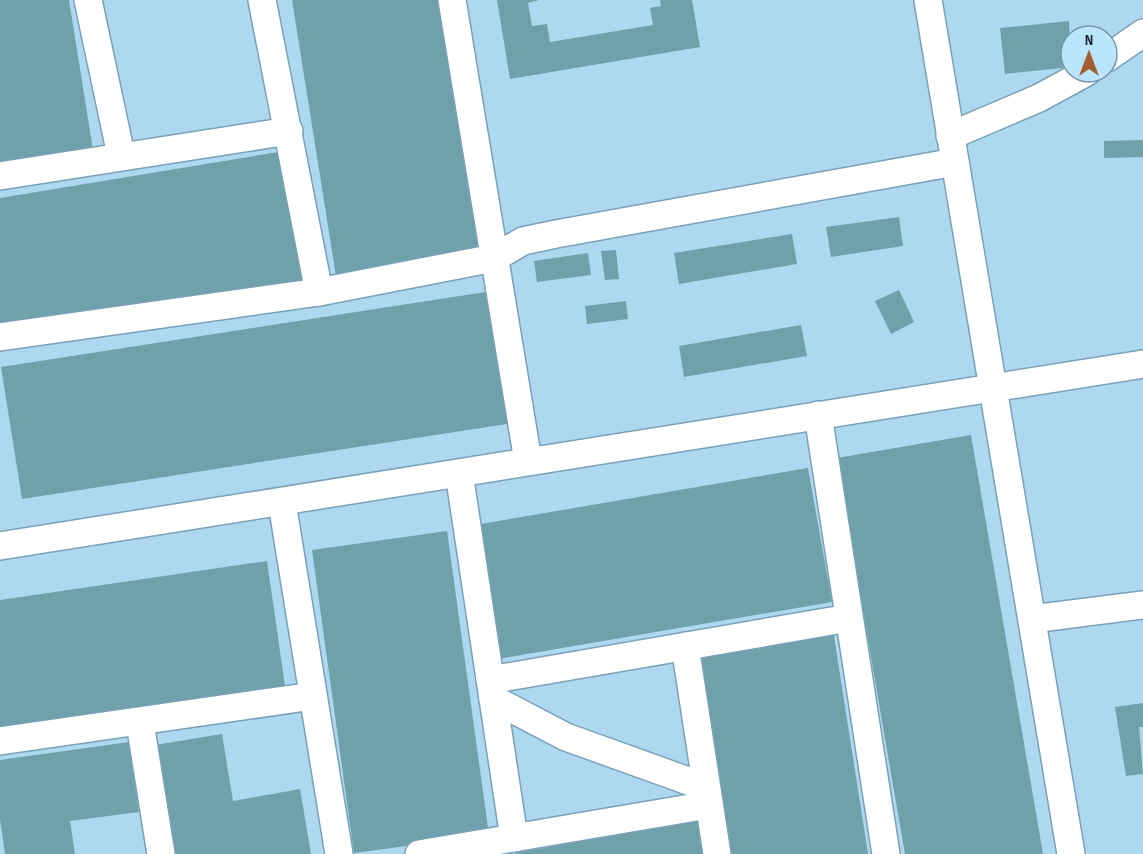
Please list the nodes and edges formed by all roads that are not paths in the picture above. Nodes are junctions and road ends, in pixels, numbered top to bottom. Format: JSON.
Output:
{"nodes":[{"id":1,"x":88,"y":0,"type":"edge"},
{"id":2,"x":262,"y":0,"type":"edge"},
{"id":3,"x":452,"y":0,"type":"edge"},
{"id":4,"x":928,"y":0,"type":"edge"},
{"id":5,"x":1143,"y":33,"type":"edge"},
{"id":6,"x":1119,"y":50,"type":"edge"},
{"id":7,"x":1064,"y":84,"type":"edge"},
{"id":8,"x":289,"y":131,"type":"junction"},
{"id":9,"x":950,"y":136,"type":"junction"},
{"id":10,"x":121,"y":155,"type":"junction"},
{"id":11,"x":955,"y":162,"type":"junction"},
{"id":12,"x":0,"y":176,"type":"edge"},
{"id":13,"x":494,"y":258,"type":"junction"},
{"id":14,"x":319,"y":292,"type":"junction"},
{"id":15,"x":0,"y":337,"type":"edge"},
{"id":16,"x":1143,"y":364,"type":"edge"},
{"id":17,"x":993,"y":387,"type":"junction"},
{"id":18,"x":818,"y":415,"type":"junction"},
{"id":19,"x":528,"y":461,"type":"junction"},
{"id":20,"x":459,"y":473,"type":"junction"},
{"id":21,"x":282,"y":503,"type":"junction"},
{"id":22,"x":0,"y":546,"type":"edge"},
{"id":23,"x":1143,"y":605,"type":"edge"},
{"id":24,"x":849,"y":618,"type":"junction"},
{"id":25,"x":1032,"y":619,"type":"junction"},
{"id":26,"x":685,"y":646,"type":"junction"},
{"id":27,"x":492,"y":690,"type":"junction"},
{"id":28,"x":313,"y":696,"type":"junction"},
{"id":29,"x":140,"y":723,"type":"junction"},
{"id":30,"x":0,"y":741,"type":"edge"},
{"id":31,"x":707,"y":796,"type":"junction"},
{"id":32,"x":514,"y":838,"type":"junction"},
{"id":33,"x":161,"y":854,"type":"edge"},
{"id":34,"x":339,"y":854,"type":"edge"},
{"id":35,"x":419,"y":854,"type":"edge"},
{"id":36,"x":717,"y":854,"type":"edge"},
{"id":37,"x":886,"y":854,"type":"edge"},
{"id":38,"x":1071,"y":854,"type":"edge"}],
"edges":[{"from":1,"to":10,"type":"street"},
{"from":2,"to":8,"type":"street"},
{"from":3,"to":13,"type":"street"},
{"from":4,"to":9,"type":"street"},
{"from":5,"to":6,"type":"street"},
{"from":7,"to":9,"type":"street"},
{"from":8,"to":10,"type":"street"},
{"from":8,"to":14,"type":"street"},
{"from":9,"to":11,"type":"street"},
{"from":10,"to":12,"type":"street"},
{"from":11,"to":13,"type":"street"},
{"from":11,"to":17,"type":"street"},
{"from":13,"to":14,"type":"street"},
{"from":13,"to":19,"type":"street"},
{"from":14,"to":15,"type":"street"},
{"from":16,"to":17,"type":"street"},
{"from":17,"to":18,"type":"street"},
{"from":17,"to":25,"type":"street"},
{"from":18,"to":19,"type":"street"},
{"from":18,"to":24,"type":"street"},
{"from":19,"to":20,"type":"street"},
{"from":20,"to":21,"type":"street"},
{"from":20,"to":27,"type":"street"},
{"from":21,"to":22,"type":"street"},
{"from":21,"to":28,"type":"street"},
{"from":23,"to":25,"type":"street"},
{"from":24,"to":26,"type":"street"},
{"from":24,"to":37,"type":"street"},
{"from":25,"to":38,"type":"street"},
{"from":26,"to":27,"type":"street"},
{"from":26,"to":31,"type":"street"},
{"from":27,"to":31,"type":"street"},
{"from":27,"to":32,"type":"street"},
{"from":28,"to":29,"type":"street"},
{"from":28,"to":34,"type":"street"},
{"from":29,"to":30,"type":"street"},
{"from":29,"to":33,"type":"street"},
{"from":31,"to":32,"type":"street"},
{"from":31,"to":36,"type":"street"},
{"from":32,"to":35,"type":"street"}]}
